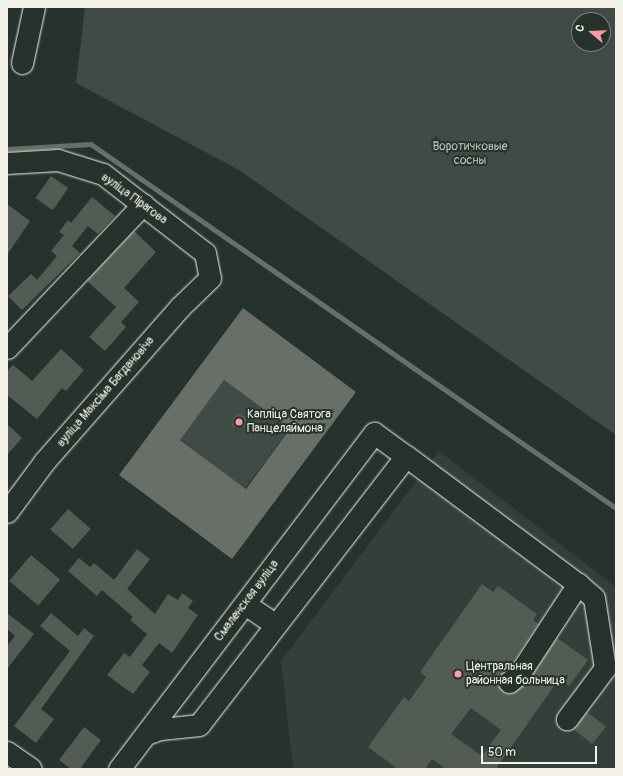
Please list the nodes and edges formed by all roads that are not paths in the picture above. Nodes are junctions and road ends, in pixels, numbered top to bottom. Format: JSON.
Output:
{"nodes":[{"id":1,"x":34,"y":7,"type":"edge"},
{"id":2,"x":22,"y":63,"type":"dead end"},
{"id":3,"x":7,"y":163,"type":"edge"},
{"id":4,"x":143,"y":204,"type":"junction"},
{"id":5,"x":210,"y":278,"type":"joint"},
{"id":6,"x":7,"y":348,"type":"edge"},
{"id":7,"x":406,"y":456,"type":"junction"},
{"id":8,"x":7,"y":512,"type":"edge"},
{"id":9,"x":578,"y":584,"type":"junction"},
{"id":10,"x":245,"y":604,"type":"junction"},
{"id":11,"x":276,"y":625,"type":"junction"},
{"id":12,"x":509,"y":682,"type":"dead end"},
{"id":13,"x":567,"y":719,"type":"dead end"},
{"id":14,"x":146,"y":734,"type":"junction"},
{"id":15,"x":7,"y":752,"type":"edge"},
{"id":16,"x":31,"y":769,"type":"edge"},
{"id":17,"x":119,"y":769,"type":"edge"}],
"edges":[{"from":1,"to":2,"type":"street"},
{"from":3,"to":4,"type":"street","name":"вуліца Пірагова"},
{"from":4,"to":5,"type":"street","name":"вуліца Пірагова"},
{"from":4,"to":6,"type":"street"},
{"from":5,"to":8,"type":"street","name":"вуліца Максіма Багдановіча"},
{"from":7,"to":9,"type":"street"},
{"from":7,"to":10,"type":"street","name":"Смаленская вуліца"},
{"from":7,"to":11,"type":"street"},
{"from":9,"to":12,"type":"street"},
{"from":9,"to":13,"type":"street"},
{"from":10,"to":11,"type":"street"},
{"from":10,"to":14,"type":"street","name":"Смаленская вуліца"},
{"from":11,"to":14,"type":"street"},
{"from":14,"to":17,"type":"street","name":"Смаленская вуліца"},
{"from":15,"to":16,"type":"street"}]}
